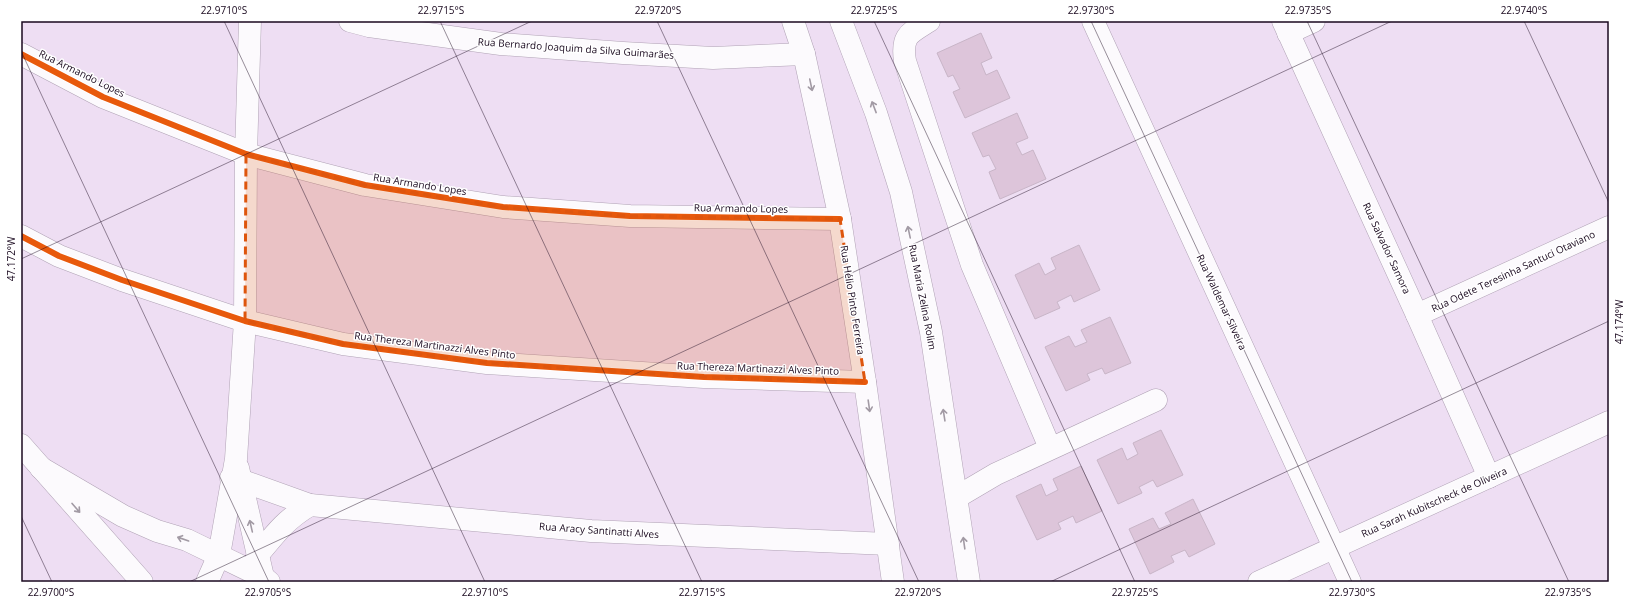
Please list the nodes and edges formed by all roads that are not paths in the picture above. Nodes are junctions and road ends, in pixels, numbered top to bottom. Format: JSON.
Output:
{"nodes":[{"id":1,"x":250,"y":21,"type":"edge"},
{"id":2,"x":350,"y":21,"type":"edge"},
{"id":3,"x":793,"y":21,"type":"edge"},
{"id":4,"x":841,"y":21,"type":"edge"},
{"id":5,"x":929,"y":21,"type":"edge"},
{"id":6,"x":1093,"y":21,"type":"edge"},
{"id":7,"x":1314,"y":21,"type":"edge"},
{"id":8,"x":1286,"y":27,"type":"edge"},
{"id":9,"x":21,"y":54,"type":"edge"},
{"id":10,"x":804,"y":54,"type":"junction"},
{"id":11,"x":246,"y":154,"type":"junction"},
{"id":12,"x":840,"y":219,"type":"junction"},
{"id":13,"x":1609,"y":227,"type":"edge"},
{"id":14,"x":21,"y":236,"type":"edge"},
{"id":15,"x":1417,"y":315,"type":"junction"},
{"id":16,"x":245,"y":321,"type":"junction"},
{"id":17,"x":865,"y":382,"type":"junction"},
{"id":18,"x":1156,"y":400,"type":"dead end"},
{"id":19,"x":1609,"y":422,"type":"edge"},
{"id":20,"x":21,"y":445,"type":"edge"},
{"id":21,"x":1050,"y":448,"type":"junction"},
{"id":22,"x":41,"y":468,"type":"junction"},
{"id":23,"x":236,"y":472,"type":"junction"},
{"id":24,"x":1489,"y":477,"type":"junction"},
{"id":25,"x":957,"y":497,"type":"junction"},
{"id":26,"x":310,"y":505,"type":"junction"},
{"id":27,"x":888,"y":544,"type":"junction"},
{"id":28,"x":1334,"y":547,"type":"junction"},
{"id":29,"x":219,"y":555,"type":"junction"},
{"id":30,"x":257,"y":556,"type":"junction"},
{"id":31,"x":266,"y":580,"type":"edge"},
{"id":32,"x":142,"y":582,"type":"edge"},
{"id":33,"x":207,"y":582,"type":"edge"},
{"id":34,"x":893,"y":582,"type":"edge"},
{"id":35,"x":969,"y":582,"type":"edge"},
{"id":36,"x":1259,"y":582,"type":"edge"},
{"id":37,"x":1350,"y":582,"type":"edge"}],
"edges":[{"from":1,"to":11,"type":"street"},
{"from":2,"to":10,"type":"street","name":"Rua Bernardo Joaquim da Silva Guimarães"},
{"from":3,"to":10,"type":"street","name":"Rua Hélio Pinto Ferreira"},
{"from":25,"to":4,"type":"street","name":"Rua Maria Zelina Rolim","one_way":true},
{"from":5,"to":21,"type":"street"},
{"from":6,"to":28,"type":"street","name":"Rua Waldemar Silveira"},
{"from":7,"to":8,"type":"street"},
{"from":8,"to":15,"type":"street","name":"Rua Salvador Samora"},
{"from":9,"to":11,"type":"street","name":"Rua Armando Lopes"},
{"from":10,"to":12,"type":"street","name":"Rua Hélio Pinto Ferreira","one_way":true},
{"from":11,"to":12,"type":"street","name":"Rua Armando Lopes"},
{"from":11,"to":16,"type":"street"},
{"from":12,"to":17,"type":"street","name":"Rua Hélio Pinto Ferreira"},
{"from":13,"to":15,"type":"street","name":"Rua Odete Teresinha Santuci Otaviano"},
{"from":14,"to":16,"type":"street","name":"Rua Thereza Martinazzi Alves Pinto"},
{"from":15,"to":24,"type":"street","name":"Rua Salvador Samora"},
{"from":16,"to":17,"type":"street","name":"Rua Thereza Martinazzi Alves Pinto"},
{"from":16,"to":23,"type":"street"},
{"from":17,"to":27,"type":"street","name":"Rua Hélio Pinto Ferreira","one_way":true},
{"from":18,"to":21,"type":"street"},
{"from":19,"to":24,"type":"street","name":"Rua Sarah Kubitscheck de Oliveira"},
{"from":20,"to":22,"type":"street"},
{"from":21,"to":25,"type":"street"},
{"from":29,"to":22,"type":"street","one_way":true},
{"from":22,"to":32,"type":"street","one_way":true},
{"from":23,"to":26,"type":"street","name":"Rua Aracy Santinatti Alves"},
{"from":23,"to":29,"type":"street"},
{"from":30,"to":23,"type":"street","one_way":true},
{"from":24,"to":28,"type":"street","name":"Rua Sarah Kubitscheck de Oliveira"},
{"from":35,"to":25,"type":"street","name":"Rua Maria Zelina Rolim","one_way":true},
{"from":26,"to":27,"type":"street","name":"Rua Aracy Santinatti Alves"},
{"from":26,"to":30,"type":"street"},
{"from":27,"to":34,"type":"street","name":"Rua Hélio Pinto Ferreira"},
{"from":28,"to":36,"type":"street","name":"Rua Sarah Kubitscheck de Oliveira"},
{"from":28,"to":37,"type":"street","name":"Rua Waldemar Silveira"},
{"from":29,"to":31,"type":"street"},
{"from":29,"to":33,"type":"street"},
{"from":30,"to":31,"type":"street"}]}
